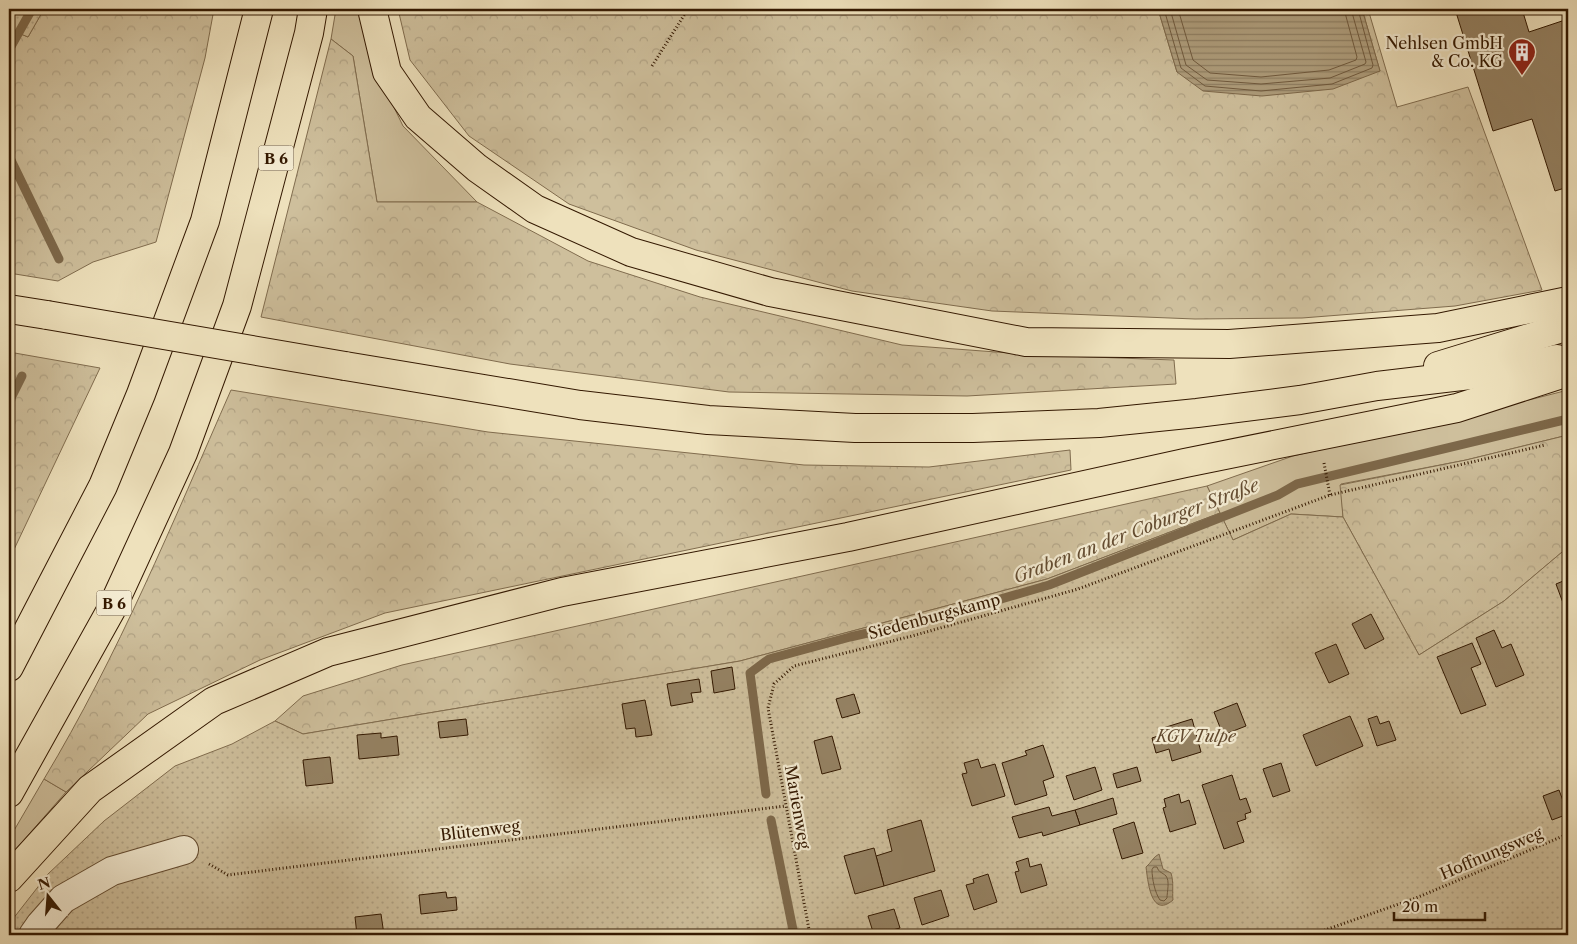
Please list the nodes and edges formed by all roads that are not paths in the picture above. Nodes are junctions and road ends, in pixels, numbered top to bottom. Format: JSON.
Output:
{"nodes":[{"id":1,"x":260,"y":9,"type":"edge"},
{"id":2,"x":313,"y":9,"type":"edge"},
{"id":3,"x":372,"y":9,"type":"edge"},
{"id":4,"x":1568,"y":301,"type":"edge"},
{"id":5,"x":9,"y":309,"type":"edge"},
{"id":6,"x":1568,"y":326,"type":"edge"},
{"id":7,"x":1568,"y":356,"type":"edge"},
{"id":8,"x":1568,"y":372,"type":"edge"},
{"id":9,"x":1377,"y":386,"type":"junction"},
{"id":10,"x":11,"y":659,"type":"edge"},
{"id":11,"x":9,"y":793,"type":"edge"},
{"id":12,"x":184,"y":850,"type":"road end"},
{"id":13,"x":9,"y":878,"type":"edge"},
{"id":14,"x":34,"y":935,"type":"edge"}],
"edges":[{"from":1,"to":10,"type":"highway"},
{"from":2,"to":11,"type":"highway","number":"B 6"},
{"from":3,"to":4,"type":"highway"},
{"from":5,"to":9,"type":"highway","bridge":true},
{"from":6,"to":9,"type":"highway"},
{"from":7,"to":9,"type":"highway"},
{"from":8,"to":13,"type":"highway"},
{"from":12,"to":14,"type":"street"}]}
